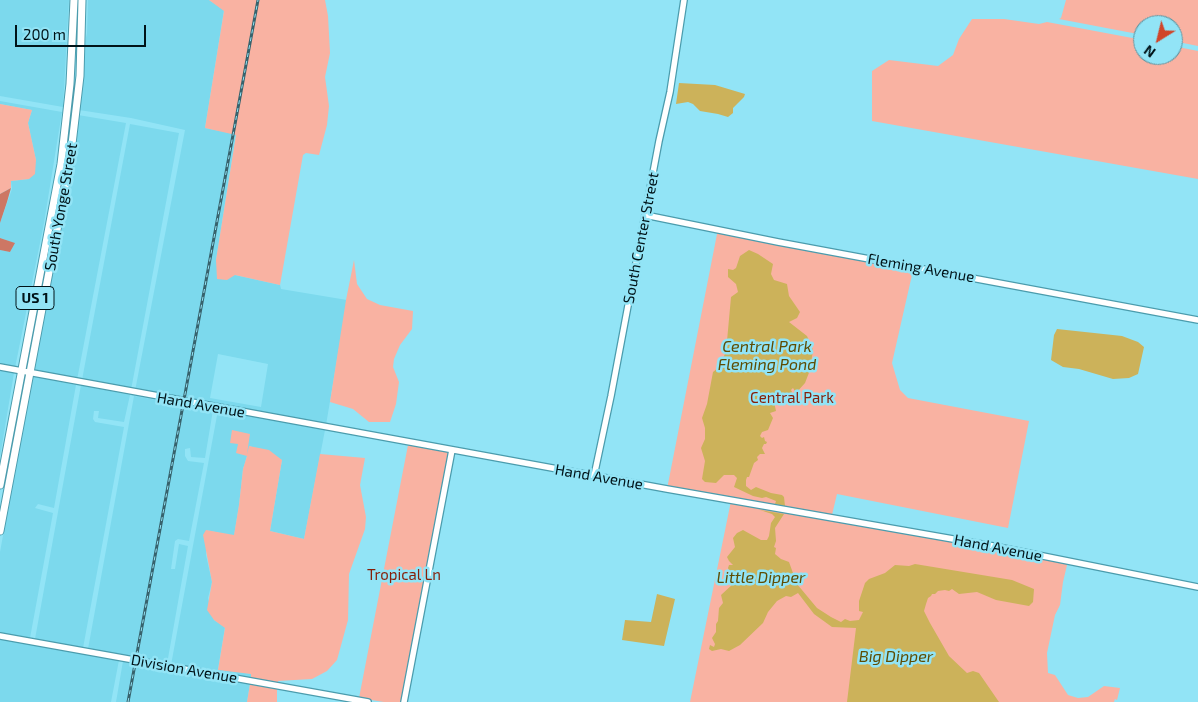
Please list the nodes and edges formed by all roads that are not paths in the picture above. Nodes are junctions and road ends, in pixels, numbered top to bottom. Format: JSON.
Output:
{"nodes":[{"id":1,"x":74,"y":0,"type":"edge"},
{"id":2,"x":82,"y":0,"type":"edge"},
{"id":3,"x":684,"y":0,"type":"edge"},
{"id":4,"x":645,"y":215,"type":"junction"},
{"id":5,"x":46,"y":240,"type":"junction"},
{"id":6,"x":49,"y":274,"type":"junction"},
{"id":7,"x":1198,"y":320,"type":"edge"},
{"id":8,"x":0,"y":367,"type":"edge"},
{"id":9,"x":21,"y":371,"type":"junction"},
{"id":10,"x":30,"y":373,"type":"junction"},
{"id":11,"x":452,"y":450,"type":"junction"},
{"id":12,"x":594,"y":476,"type":"junction"},
{"id":13,"x":0,"y":485,"type":"edge"},
{"id":14,"x":0,"y":493,"type":"edge"},
{"id":15,"x":5,"y":505,"type":"junction"},
{"id":16,"x":0,"y":531,"type":"edge"},
{"id":17,"x":1198,"y":587,"type":"edge"},
{"id":18,"x":0,"y":636,"type":"edge"},
{"id":19,"x":368,"y":702,"type":"edge"},
{"id":20,"x":404,"y":702,"type":"edge"}],
"edges":[{"from":1,"to":5,"type":"main road","name":"South Yonge Street","number":"US 1"},
{"from":2,"to":6,"type":"main road","name":"South Yonge Street","number":"US 1"},
{"from":3,"to":4,"type":"street","name":"South Center Street"},
{"from":4,"to":7,"type":"street","name":"Fleming Avenue"},
{"from":4,"to":12,"type":"street","name":"South Center Street"},
{"from":5,"to":6,"type":"main road"},
{"from":5,"to":9,"type":"main road","name":"South Yonge Street","number":"US 1"},
{"from":6,"to":10,"type":"main road","name":"South Yonge Street","number":"US 1"},
{"from":8,"to":9,"type":"street","name":"Hand Avenue"},
{"from":9,"to":10,"type":"street","name":"Hand Avenue"},
{"from":9,"to":13,"type":"main road","name":"South Yonge Street","number":"US 1"},
{"from":10,"to":11,"type":"street","name":"Hand Avenue"},
{"from":10,"to":15,"type":"main road","name":"South Yonge Street","number":"US 1"},
{"from":11,"to":12,"type":"street","name":"Hand Avenue"},
{"from":11,"to":20,"type":"street"},
{"from":12,"to":17,"type":"street","name":"Hand Avenue"},
{"from":14,"to":15,"type":"main road"},
{"from":15,"to":16,"type":"main road","name":"South Yonge Street","number":"US 1"},
{"from":18,"to":19,"type":"street","name":"Division Avenue"}]}
